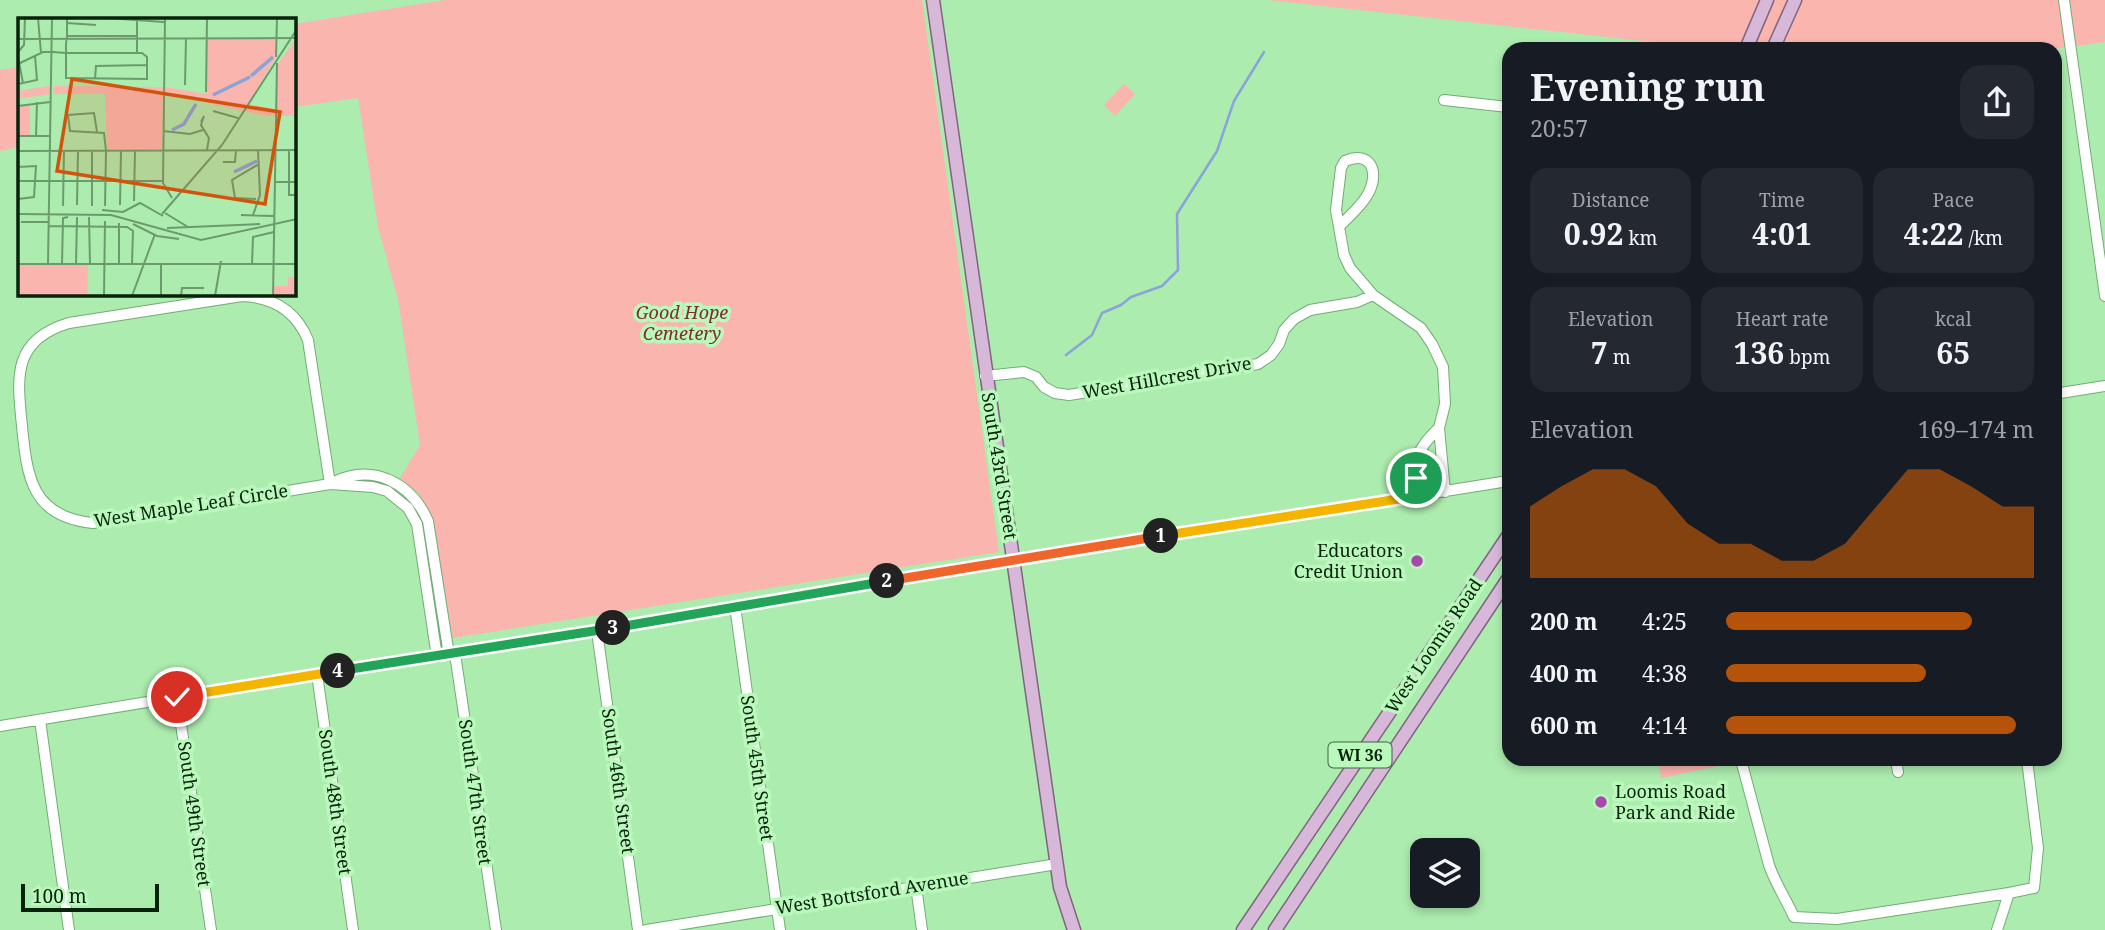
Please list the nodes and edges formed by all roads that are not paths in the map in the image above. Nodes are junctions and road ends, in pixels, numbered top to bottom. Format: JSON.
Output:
{"nodes":[{"id":1,"x":933,"y":0,"type":"edge"},
{"id":2,"x":1767,"y":0,"type":"edge"},
{"id":3,"x":1795,"y":0,"type":"edge"},
{"id":4,"x":2064,"y":0,"type":"edge"},
{"id":5,"x":1749,"y":42,"type":"edge"},
{"id":6,"x":1776,"y":42,"type":"edge"},
{"id":7,"x":1444,"y":100,"type":"dead end"},
{"id":8,"x":1502,"y":106,"type":"edge"},
{"id":9,"x":1339,"y":227,"type":"junction"},
{"id":10,"x":1373,"y":295,"type":"junction"},
{"id":11,"x":2105,"y":296,"type":"edge"},
{"id":12,"x":985,"y":376,"type":"junction"},
{"id":13,"x":2105,"y":386,"type":"edge"},
{"id":14,"x":2062,"y":393,"type":"edge"},
{"id":15,"x":1439,"y":428,"type":"junction"},
{"id":16,"x":1502,"y":482,"type":"edge"},
{"id":17,"x":330,"y":484,"type":"junction"},
{"id":18,"x":1446,"y":492,"type":"junction"},
{"id":19,"x":1418,"y":496,"type":"junction"},
{"id":20,"x":428,"y":521,"type":"junction"},
{"id":21,"x":416,"y":524,"type":"junction"},
{"id":22,"x":1502,"y":545,"type":"edge"},
{"id":23,"x":1014,"y":560,"type":"junction"},
{"id":24,"x":1502,"y":588,"type":"edge"},
{"id":25,"x":735,"y":606,"type":"junction"},
{"id":26,"x":597,"y":631,"type":"junction"},
{"id":27,"x":452,"y":654,"type":"junction"},
{"id":28,"x":437,"y":657,"type":"junction"},
{"id":29,"x":317,"y":674,"type":"junction"},
{"id":30,"x":177,"y":697,"type":"junction"},
{"id":31,"x":40,"y":720,"type":"junction"},
{"id":32,"x":0,"y":726,"type":"edge"},
{"id":33,"x":1369,"y":742,"type":"junction"},
{"id":34,"x":1392,"y":754,"type":"junction"},
{"id":35,"x":1743,"y":766,"type":"edge"},
{"id":36,"x":1897,"y":766,"type":"edge"},
{"id":37,"x":2028,"y":766,"type":"edge"},
{"id":38,"x":1898,"y":772,"type":"dead end"},
{"id":39,"x":1057,"y":864,"type":"junction"},
{"id":40,"x":916,"y":886,"type":"junction"},
{"id":41,"x":2009,"y":893,"type":"junction"},
{"id":42,"x":776,"y":909,"type":"junction"},
{"id":43,"x":69,"y":930,"type":"edge"},
{"id":44,"x":211,"y":930,"type":"edge"},
{"id":45,"x":353,"y":930,"type":"edge"},
{"id":46,"x":496,"y":930,"type":"edge"},
{"id":47,"x":638,"y":930,"type":"edge"},
{"id":48,"x":646,"y":930,"type":"edge"},
{"id":49,"x":780,"y":930,"type":"edge"},
{"id":50,"x":922,"y":930,"type":"edge"},
{"id":51,"x":1074,"y":930,"type":"edge"},
{"id":52,"x":1243,"y":930,"type":"edge"},
{"id":53,"x":1275,"y":930,"type":"edge"},
{"id":54,"x":1997,"y":930,"type":"edge"}],
"edges":[{"from":1,"to":12,"type":"main road","name":"South 43rd Street"},
{"from":2,"to":5,"type":"main road"},
{"from":3,"to":6,"type":"main road"},
{"from":4,"to":11,"type":"street"},
{"from":7,"to":8,"type":"street"},
{"from":9,"to":9,"type":"street"},
{"from":9,"to":10,"type":"street"},
{"from":10,"to":12,"type":"street","name":"West Hillcrest Drive"},
{"from":10,"to":15,"type":"street"},
{"from":12,"to":23,"type":"main road","name":"South 43rd Street"},
{"from":13,"to":14,"type":"street"},
{"from":15,"to":18,"type":"street"},
{"from":15,"to":19,"type":"street"},
{"from":16,"to":18,"type":"street"},
{"from":17,"to":17,"type":"street","name":"West Maple Leaf Circle"},
{"from":17,"to":20,"type":"street","name":"West Maple Leaf Circle"},
{"from":17,"to":21,"type":"street","name":"West Maple Leaf Circle"},
{"from":18,"to":19,"type":"street"},
{"from":19,"to":23,"type":"street"},
{"from":20,"to":21,"type":"street"},
{"from":20,"to":27,"type":"street","name":"West Maple Leaf Circle"},
{"from":21,"to":28,"type":"street","name":"West Maple Leaf Circle"},
{"from":22,"to":33,"type":"main road","name":"West Loomis Road","number":"WI 36"},
{"from":23,"to":25,"type":"street"},
{"from":23,"to":39,"type":"main road","name":"South 43rd Street"},
{"from":24,"to":34,"type":"main road","name":"West Loomis Road","number":"WI 36"},
{"from":25,"to":26,"type":"street"},
{"from":25,"to":42,"type":"street","name":"South 45th Street"},
{"from":26,"to":27,"type":"street"},
{"from":26,"to":47,"type":"street","name":"South 46th Street"},
{"from":27,"to":28,"type":"street"},
{"from":27,"to":46,"type":"street","name":"South 47th Street"},
{"from":28,"to":29,"type":"street"},
{"from":29,"to":30,"type":"street"},
{"from":29,"to":45,"type":"street","name":"South 48th Street"},
{"from":30,"to":31,"type":"street"},
{"from":30,"to":44,"type":"street","name":"South 49th Street"},
{"from":31,"to":32,"type":"street"},
{"from":31,"to":43,"type":"street"},
{"from":33,"to":34,"type":"main road"},
{"from":33,"to":52,"type":"main road","name":"West Loomis Road","number":"WI 36"},
{"from":34,"to":53,"type":"main road","name":"West Loomis Road","number":"WI 36"},
{"from":35,"to":41,"type":"street"},
{"from":36,"to":38,"type":"street"},
{"from":37,"to":41,"type":"street"},
{"from":39,"to":40,"type":"street","name":"West Bottsford Avenue"},
{"from":39,"to":51,"type":"main road","name":"South 43rd Street"},
{"from":40,"to":42,"type":"street","name":"West Bottsford Avenue"},
{"from":40,"to":50,"type":"street"},
{"from":41,"to":54,"type":"street"},
{"from":42,"to":48,"type":"street","name":"West Bottsford Avenue"},
{"from":42,"to":49,"type":"street","name":"South 45th Street"}]}
